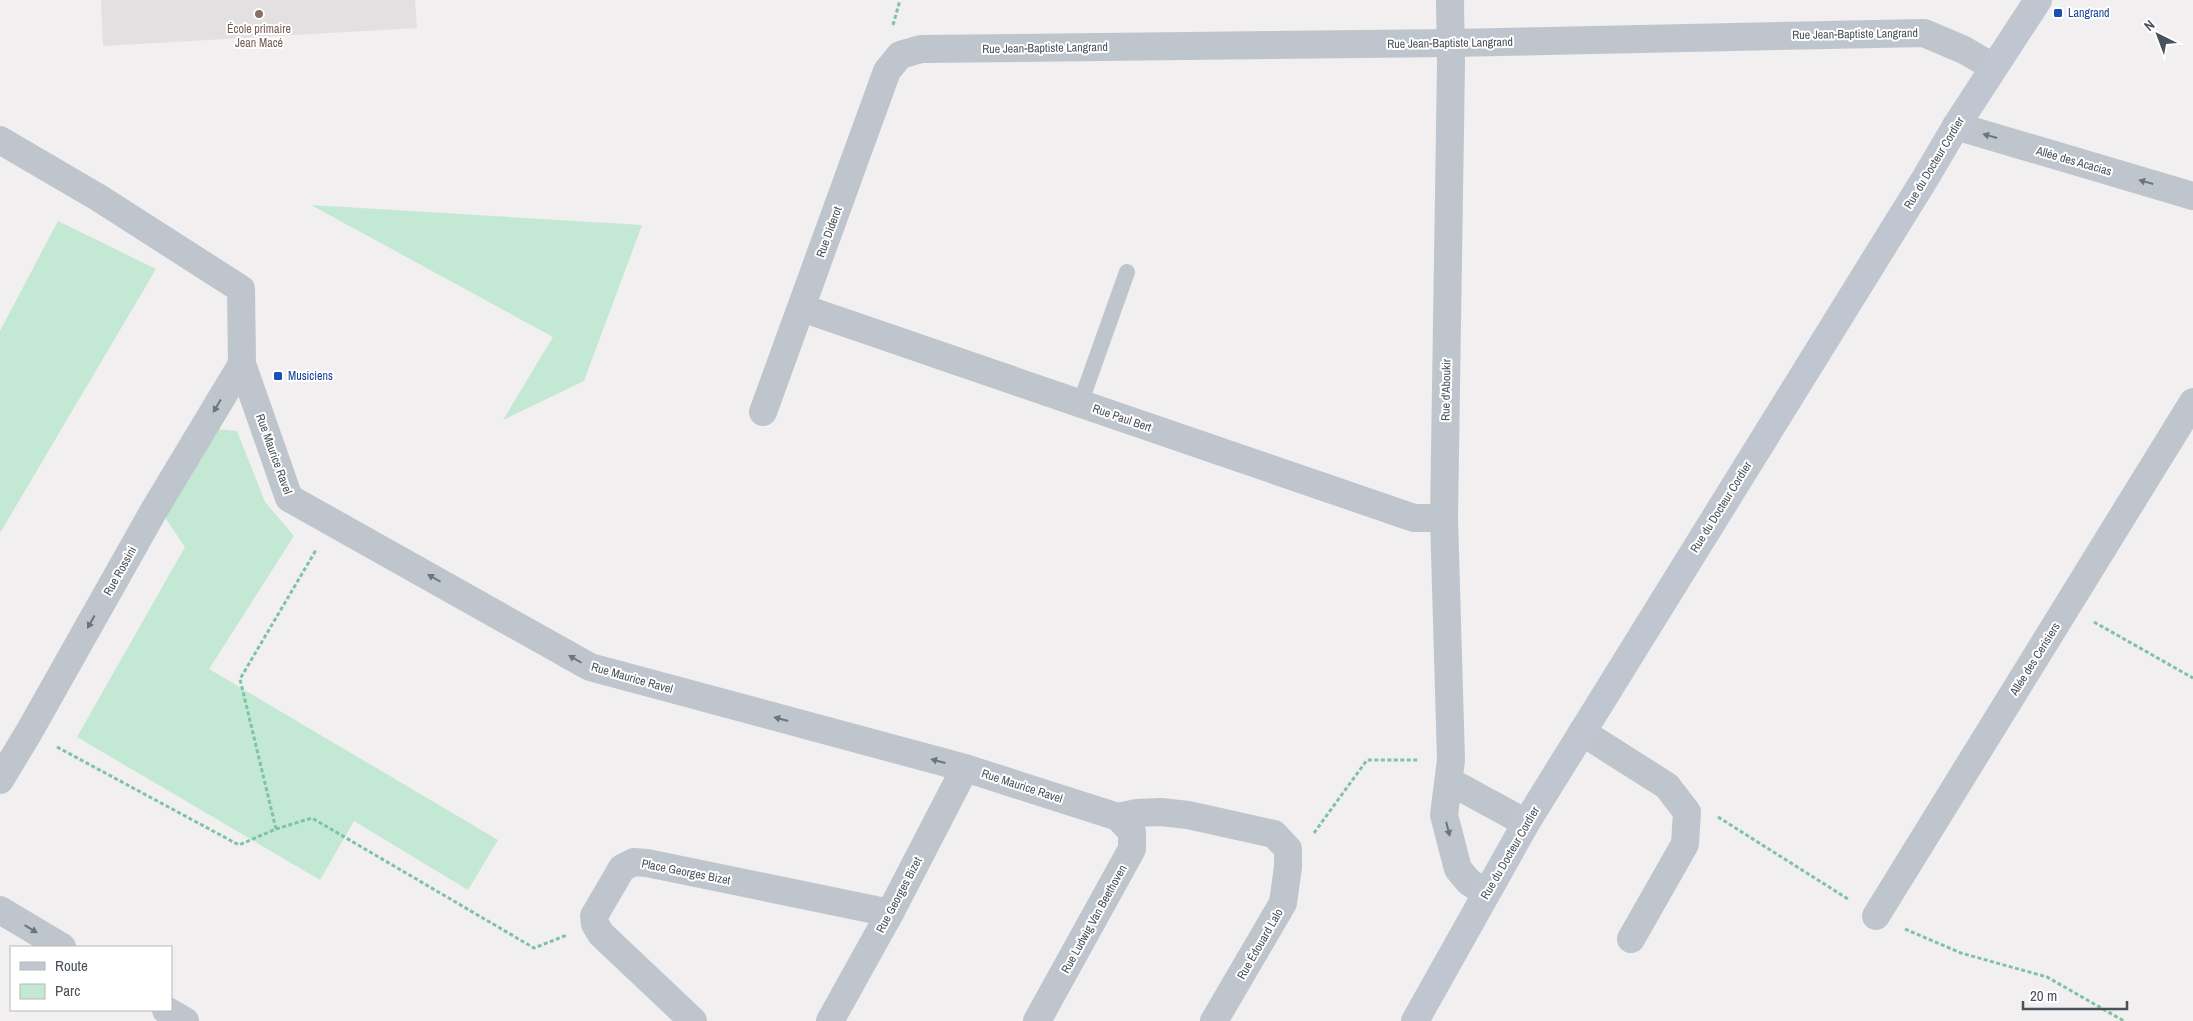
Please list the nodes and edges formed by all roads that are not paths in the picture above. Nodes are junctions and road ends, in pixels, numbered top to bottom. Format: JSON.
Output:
{"nodes":[{"id":1,"x":1450,"y":0,"type":"edge"},
{"id":2,"x":2038,"y":0,"type":"edge"},
{"id":3,"x":1452,"y":44,"type":"junction"},
{"id":4,"x":900,"y":56,"type":"joint"},
{"id":5,"x":1993,"y":67,"type":"junction"},
{"id":6,"x":1956,"y":126,"type":"junction"},
{"id":7,"x":0,"y":140,"type":"edge"},
{"id":8,"x":2193,"y":196,"type":"edge"},
{"id":9,"x":1126,"y":272,"type":"dead end"},
{"id":10,"x":802,"y":308,"type":"junction"},
{"id":11,"x":242,"y":364,"type":"junction"},
{"id":12,"x":2193,"y":402,"type":"edge"},
{"id":13,"x":1080,"y":404,"type":"junction"},
{"id":14,"x":763,"y":412,"type":"dead end"},
{"id":15,"x":1444,"y":518,"type":"junction"},
{"id":16,"x":1582,"y":732,"type":"junction"},
{"id":17,"x":965,"y":768,"type":"junction"},
{"id":18,"x":0,"y":780,"type":"edge"},
{"id":19,"x":1449,"y":781,"type":"junction"},
{"id":20,"x":1118,"y":818,"type":"junction"},
{"id":21,"x":1526,"y":823,"type":"junction"},
{"id":22,"x":1486,"y":893,"type":"junction"},
{"id":23,"x":0,"y":910,"type":"edge"},
{"id":24,"x":890,"y":913,"type":"junction"},
{"id":25,"x":1876,"y":916,"type":"road end"},
{"id":26,"x":1631,"y":939,"type":"dead end"},
{"id":27,"x":60,"y":946,"type":"edge"},
{"id":28,"x":168,"y":1011,"type":"edge"},
{"id":29,"x":185,"y":1021,"type":"edge"},
{"id":30,"x":693,"y":1021,"type":"edge"},
{"id":31,"x":830,"y":1021,"type":"edge"},
{"id":32,"x":1037,"y":1021,"type":"edge"},
{"id":33,"x":1214,"y":1021,"type":"edge"},
{"id":34,"x":1415,"y":1021,"type":"edge"}],
"edges":[{"from":1,"to":3,"type":"street","name":"Rue d'Aboukir"},
{"from":2,"to":5,"type":"street","name":"Rue du Docteur Cordier"},
{"from":3,"to":4,"type":"street","name":"Rue Jean-Baptiste Langrand"},
{"from":3,"to":5,"type":"street","name":"Rue Jean-Baptiste Langrand"},
{"from":3,"to":15,"type":"street","name":"Rue d'Aboukir"},
{"from":4,"to":10,"type":"street","name":"Rue Diderot"},
{"from":5,"to":6,"type":"street","name":"Rue du Docteur Cordier"},
{"from":8,"to":6,"type":"street","name":"Allée des Acacias","one_way":true},
{"from":6,"to":16,"type":"street","name":"Rue du Docteur Cordier"},
{"from":7,"to":11,"type":"street","name":"Rue Maurice Ravel"},
{"from":9,"to":13,"type":"lane"},
{"from":10,"to":13,"type":"street","name":"Rue Paul Bert"},
{"from":10,"to":14,"type":"street","name":"Rue Diderot"},
{"from":17,"to":11,"type":"street","name":"Rue Maurice Ravel","one_way":true},
{"from":11,"to":18,"type":"street","name":"Rue Rossini","one_way":true},
{"from":12,"to":25,"type":"street","name":"Allée des Cerisiers"},
{"from":13,"to":15,"type":"street","name":"Rue Paul Bert"},
{"from":15,"to":19,"type":"street","name":"Rue d'Aboukir"},
{"from":16,"to":21,"type":"street","name":"Rue du Docteur Cordier"},
{"from":16,"to":26,"type":"street"},
{"from":17,"to":20,"type":"street","name":"Rue Maurice Ravel"},
{"from":17,"to":24,"type":"street","name":"Rue Georges Bizet"},
{"from":19,"to":21,"type":"street"},
{"from":19,"to":22,"type":"street","name":"Rue d'Aboukir","one_way":true},
{"from":20,"to":32,"type":"street","name":"Rue Ludwig Van Beethoven"},
{"from":20,"to":33,"type":"street","name":"Rue Édouard Lalo"},
{"from":21,"to":22,"type":"street","name":"Rue du Docteur Cordier"},
{"from":22,"to":34,"type":"street","name":"Rue du Docteur Cordier"},
{"from":23,"to":27,"type":"street","one_way":true},
{"from":24,"to":30,"type":"street","name":"Place Georges Bizet"},
{"from":24,"to":31,"type":"street","name":"Rue Georges Bizet"},
{"from":28,"to":29,"type":"street"}]}
